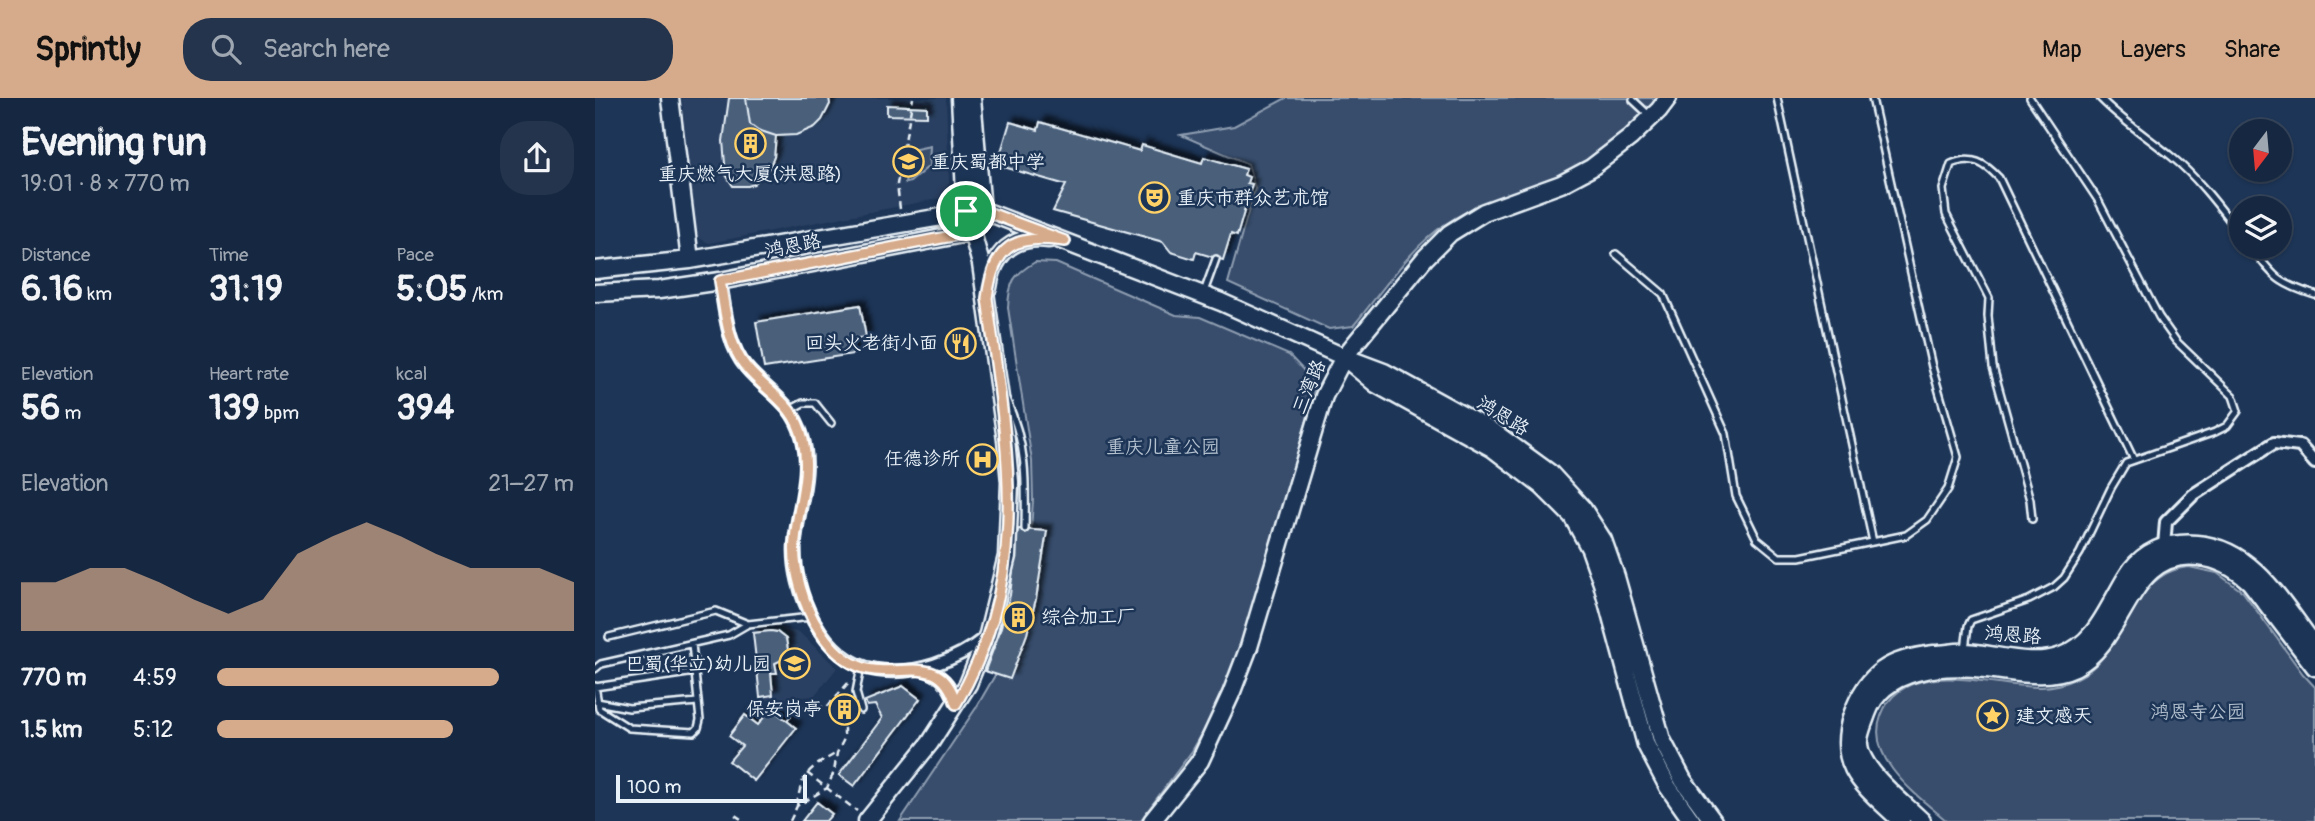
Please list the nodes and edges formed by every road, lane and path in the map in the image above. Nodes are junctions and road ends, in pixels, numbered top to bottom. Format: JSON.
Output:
{"nodes":[{"id":1,"x":670,"y":98,"type":"edge"},
{"id":2,"x":913,"y":98,"type":"edge"},
{"id":3,"x":960,"y":98,"type":"edge"},
{"id":4,"x":972,"y":98,"type":"edge"},
{"id":5,"x":1668,"y":98,"type":"edge"},
{"id":6,"x":1777,"y":98,"type":"edge"},
{"id":7,"x":1872,"y":98,"type":"edge"},
{"id":8,"x":2030,"y":98,"type":"edge"},
{"id":9,"x":2100,"y":98,"type":"edge"},
{"id":10,"x":1633,"y":100,"type":"dead end"},
{"id":11,"x":1651,"y":117,"type":"junction"},
{"id":12,"x":974,"y":210,"type":"junction"},
{"id":13,"x":2229,"y":219,"type":"edge"},
{"id":14,"x":902,"y":223,"type":"junction"},
{"id":15,"x":973,"y":232,"type":"junction"},
{"id":16,"x":939,"y":239,"type":"junction"},
{"id":17,"x":1065,"y":241,"type":"junction"},
{"id":18,"x":1616,"y":254,"type":"dead end"},
{"id":19,"x":1216,"y":259,"type":"dead end"},
{"id":20,"x":2260,"y":259,"type":"edge"},
{"id":21,"x":690,"y":260,"type":"junction"},
{"id":22,"x":981,"y":264,"type":"junction"},
{"id":23,"x":595,"y":270,"type":"edge"},
{"id":24,"x":720,"y":281,"type":"junction"},
{"id":25,"x":595,"y":293,"type":"edge"},
{"id":26,"x":1202,"y":295,"type":"junction"},
{"id":27,"x":2315,"y":295,"type":"edge"},
{"id":28,"x":987,"y":298,"type":"junction"},
{"id":29,"x":1344,"y":357,"type":"junction"},
{"id":30,"x":998,"y":382,"type":"junction"},
{"id":31,"x":790,"y":410,"type":"junction"},
{"id":32,"x":831,"y":423,"type":"dead end"},
{"id":33,"x":2134,"y":460,"type":"junction"},
{"id":34,"x":2315,"y":463,"type":"edge"},
{"id":35,"x":2032,"y":519,"type":"dead end"},
{"id":36,"x":1025,"y":529,"type":"dead end"},
{"id":37,"x":1873,"y":542,"type":"junction"},
{"id":38,"x":2164,"y":546,"type":"junction"},
{"id":39,"x":812,"y":617,"type":"junction"},
{"id":40,"x":748,"y":624,"type":"junction"},
{"id":41,"x":988,"y":634,"type":"junction"},
{"id":42,"x":609,"y":637,"type":"dead end"},
{"id":43,"x":692,"y":644,"type":"junction"},
{"id":44,"x":2315,"y":646,"type":"edge"},
{"id":45,"x":1964,"y":652,"type":"junction"},
{"id":46,"x":861,"y":667,"type":"junction"},
{"id":47,"x":2315,"y":667,"type":"edge"},
{"id":48,"x":920,"y":668,"type":"junction"},
{"id":49,"x":595,"y":669,"type":"edge"},
{"id":50,"x":695,"y":672,"type":"junction"},
{"id":51,"x":595,"y":687,"type":"edge"},
{"id":52,"x":835,"y":698,"type":"dead end"},
{"id":53,"x":597,"y":702,"type":"junction"},
{"id":54,"x":698,"y":702,"type":"junction"},
{"id":55,"x":956,"y":704,"type":"junction"},
{"id":56,"x":827,"y":707,"type":"junction"},
{"id":57,"x":861,"y":710,"type":"dead end"},
{"id":58,"x":787,"y":721,"type":"dead end"},
{"id":59,"x":837,"y":753,"type":"junction"},
{"id":60,"x":807,"y":773,"type":"junction"},
{"id":61,"x":827,"y":788,"type":"junction"},
{"id":62,"x":797,"y":806,"type":"junction"},
{"id":63,"x":735,"y":815,"type":"dead end"},
{"id":64,"x":868,"y":820,"type":"edge"},
{"id":65,"x":744,"y":821,"type":"edge"},
{"id":66,"x":790,"y":821,"type":"edge"},
{"id":67,"x":1152,"y":821,"type":"edge"},
{"id":68,"x":1692,"y":821,"type":"edge"},
{"id":69,"x":1713,"y":821,"type":"edge"},
{"id":70,"x":1901,"y":821,"type":"edge"},
{"id":71,"x":1922,"y":821,"type":"edge"}],
"edges":[{"from":1,"to":21,"type":"main road"},
{"from":2,"to":14,"type":"path"},
{"from":3,"to":12,"type":"main road"},
{"from":4,"to":12,"type":"main road"},
{"from":5,"to":11,"type":"main road","name":"三湾路"},
{"from":6,"to":37,"type":"lane"},
{"from":7,"to":37,"type":"lane"},
{"from":8,"to":33,"type":"lane"},
{"from":9,"to":13,"type":"lane"},
{"from":10,"to":11,"type":"lane"},
{"from":11,"to":29,"type":"main road","name":"三湾路"},
{"from":12,"to":14,"type":"main road","name":"鸿恩路"},
{"from":12,"to":15,"type":"main road"},
{"from":12,"to":17,"type":"main road","name":"鸿恩路"},
{"from":14,"to":21,"type":"main road","name":"鸿恩路"},
{"from":15,"to":16,"type":"main road","name":"鸿恩路"},
{"from":15,"to":22,"type":"main road"},
{"from":16,"to":22,"type":"main road"},
{"from":16,"to":24,"type":"main road","name":"鸿恩路"},
{"from":17,"to":26,"type":"main road","name":"鸿恩路"},
{"from":17,"to":28,"type":"main road"},
{"from":18,"to":37,"type":"lane"},
{"from":19,"to":26,"type":"lane"},
{"from":20,"to":27,"type":"lane"},
{"from":21,"to":23,"type":"main road","name":"鸿恩路"},
{"from":22,"to":28,"type":"main road"},
{"from":24,"to":25,"type":"main road","name":"鸿恩路"},
{"from":24,"to":31,"type":"street"},
{"from":26,"to":29,"type":"main road","name":"鸿恩路"},
{"from":28,"to":30,"type":"main road"},
{"from":29,"to":67,"type":"main road","name":"三湾路"},
{"from":29,"to":68,"type":"main road","name":"鸿恩路"},
{"from":29,"to":69,"type":"main road","name":"鸿恩路"},
{"from":30,"to":36,"type":"lane"},
{"from":30,"to":41,"type":"main road"},
{"from":31,"to":32,"type":"lane"},
{"from":31,"to":39,"type":"street"},
{"from":33,"to":35,"type":"lane"},
{"from":33,"to":45,"type":"lane"},
{"from":34,"to":38,"type":"street"},
{"from":38,"to":44,"type":"main road"},
{"from":38,"to":45,"type":"main road","name":"鸿恩路"},
{"from":39,"to":40,"type":"lane"},
{"from":39,"to":46,"type":"street"},
{"from":40,"to":42,"type":"lane"},
{"from":40,"to":43,"type":"lane"},
{"from":41,"to":48,"type":"street"},
{"from":41,"to":55,"type":"main road"},
{"from":43,"to":49,"type":"lane"},
{"from":43,"to":50,"type":"lane"},
{"from":45,"to":70,"type":"main road","name":"鸿恩路"},
{"from":46,"to":48,"type":"street"},
{"from":46,"to":57,"type":"lane"},
{"from":47,"to":71,"type":"main road","name":"鸿恩路"},
{"from":48,"to":55,"type":"street"},
{"from":50,"to":51,"type":"lane"},
{"from":50,"to":54,"type":"lane"},
{"from":51,"to":53,"type":"lane"},
{"from":52,"to":56,"type":"path"},
{"from":53,"to":54,"type":"lane"},
{"from":53,"to":54,"type":"lane"},
{"from":55,"to":64,"type":"main road"},
{"from":56,"to":58,"type":"path"},
{"from":56,"to":59,"type":"path"},
{"from":59,"to":60,"type":"path"},
{"from":59,"to":61,"type":"path"},
{"from":60,"to":61,"type":"path"},
{"from":60,"to":62,"type":"path"},
{"from":61,"to":62,"type":"path"},
{"from":61,"to":64,"type":"path"},
{"from":62,"to":66,"type":"path"},
{"from":63,"to":65,"type":"path"}]}
